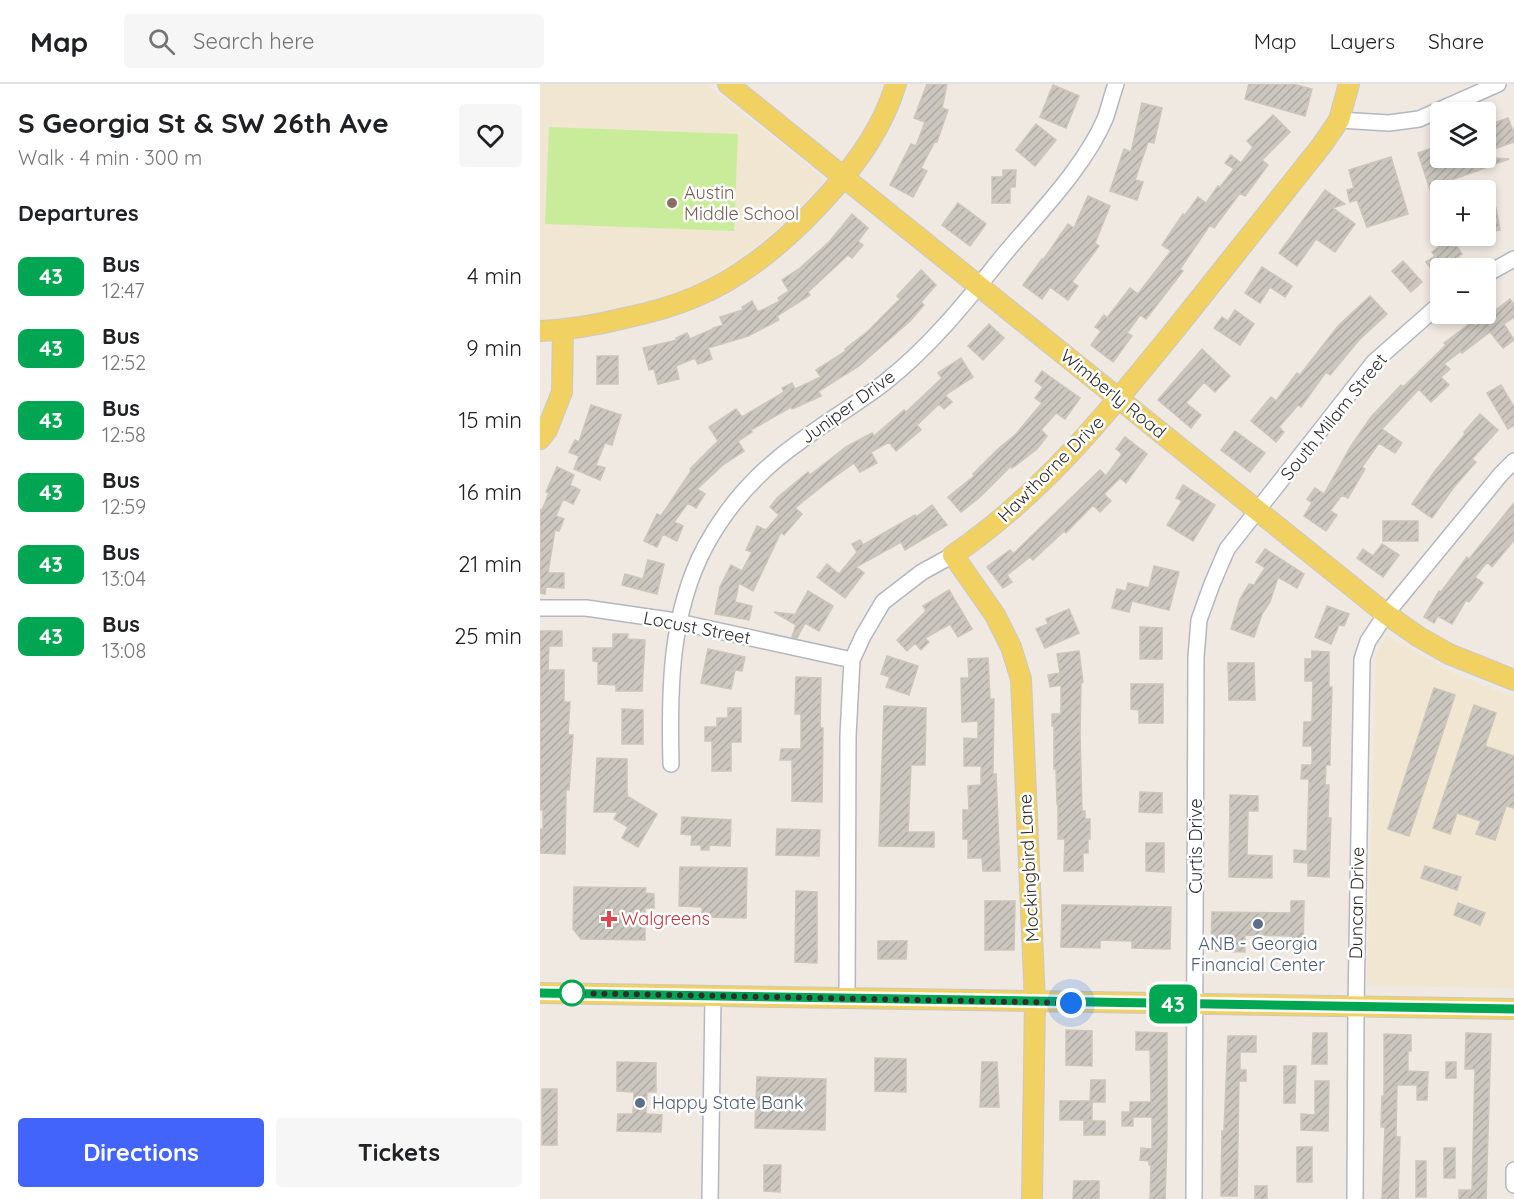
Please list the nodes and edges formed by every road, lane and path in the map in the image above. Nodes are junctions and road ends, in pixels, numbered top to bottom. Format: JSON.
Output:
{"nodes":[{"id":1,"x":728,"y":84,"type":"edge"},
{"id":2,"x":896,"y":84,"type":"edge"},
{"id":3,"x":1116,"y":84,"type":"edge"},
{"id":4,"x":1349,"y":84,"type":"edge"},
{"id":5,"x":1498,"y":84,"type":"edge"},
{"id":6,"x":1339,"y":120,"type":"junction"},
{"id":7,"x":844,"y":177,"type":"junction"},
{"id":8,"x":1514,"y":259,"type":"edge"},
{"id":9,"x":1496,"y":269,"type":"edge"},
{"id":10,"x":979,"y":286,"type":"junction"},
{"id":11,"x":1430,"y":313,"type":"edge"},
{"id":12,"x":563,"y":330,"type":"junction"},
{"id":13,"x":540,"y":331,"type":"edge"},
{"id":14,"x":1119,"y":399,"type":"junction"},
{"id":15,"x":540,"y":439,"type":"edge"},
{"id":16,"x":1514,"y":461,"type":"edge"},
{"id":17,"x":1258,"y":510,"type":"junction"},
{"id":18,"x":953,"y":555,"type":"junction"},
{"id":19,"x":540,"y":608,"type":"edge"},
{"id":20,"x":1386,"y":614,"type":"junction"},
{"id":21,"x":677,"y":622,"type":"junction"},
{"id":22,"x":852,"y":660,"type":"junction"},
{"id":23,"x":1514,"y":680,"type":"edge"},
{"id":24,"x":671,"y":764,"type":"dead end"},
{"id":25,"x":540,"y":993,"type":"edge"},
{"id":26,"x":713,"y":996,"type":"junction"},
{"id":27,"x":846,"y":998,"type":"junction"},
{"id":28,"x":1035,"y":1002,"type":"junction"},
{"id":29,"x":1196,"y":1005,"type":"junction"},
{"id":30,"x":1356,"y":1007,"type":"junction"},
{"id":31,"x":1514,"y":1009,"type":"edge"},
{"id":32,"x":1514,"y":1170,"type":"edge"},
{"id":33,"x":1514,"y":1185,"type":"edge"},
{"id":34,"x":710,"y":1199,"type":"edge"},
{"id":35,"x":1032,"y":1199,"type":"edge"},
{"id":36,"x":1194,"y":1199,"type":"edge"},
{"id":37,"x":1355,"y":1199,"type":"edge"}],
"edges":[{"from":1,"to":7,"type":"main road","name":"Wimberly Road"},
{"from":2,"to":7,"type":"main road"},
{"from":3,"to":10,"type":"street","name":"Juniper Drive"},
{"from":4,"to":6,"type":"main road","name":"Hawthorne Drive"},
{"from":5,"to":6,"type":"street"},
{"from":6,"to":14,"type":"main road","name":"Hawthorne Drive"},
{"from":7,"to":10,"type":"main road","name":"Wimberly Road"},
{"from":7,"to":12,"type":"main road"},
{"from":8,"to":9,"type":"street"},
{"from":10,"to":14,"type":"main road","name":"Wimberly Road"},
{"from":10,"to":21,"type":"street","name":"Juniper Drive"},
{"from":11,"to":17,"type":"street","name":"South Milam Street"},
{"from":12,"to":13,"type":"main road"},
{"from":12,"to":15,"type":"main road"},
{"from":14,"to":17,"type":"main road","name":"Wimberly Road"},
{"from":14,"to":18,"type":"main road","name":"Hawthorne Drive"},
{"from":16,"to":20,"type":"street","name":"Duncan Drive"},
{"from":17,"to":20,"type":"main road","name":"Wimberly Road"},
{"from":17,"to":29,"type":"street","name":"Curtis Drive"},
{"from":18,"to":22,"type":"street","name":"Hawthorne Drive"},
{"from":18,"to":28,"type":"main road","name":"Mockingbird Lane"},
{"from":19,"to":21,"type":"street","name":"Locust Street"},
{"from":20,"to":23,"type":"main road","name":"Wimberly Road"},
{"from":20,"to":30,"type":"street","name":"Duncan Drive"},
{"from":21,"to":22,"type":"street","name":"Locust Street"},
{"from":21,"to":24,"type":"street","name":"Juniper Drive"},
{"from":22,"to":27,"type":"street","name":"Hawthorne Drive"},
{"from":25,"to":26,"type":"main road"},
{"from":26,"to":27,"type":"main road"},
{"from":26,"to":34,"type":"street"},
{"from":27,"to":28,"type":"main road"},
{"from":28,"to":29,"type":"main road"},
{"from":28,"to":35,"type":"main road","name":"Mockingbird Lane"},
{"from":29,"to":30,"type":"main road"},
{"from":29,"to":36,"type":"street","name":"Curtis Drive"},
{"from":30,"to":31,"type":"main road"},
{"from":30,"to":37,"type":"street","name":"Duncan Drive"},
{"from":32,"to":33,"type":"street"}]}
